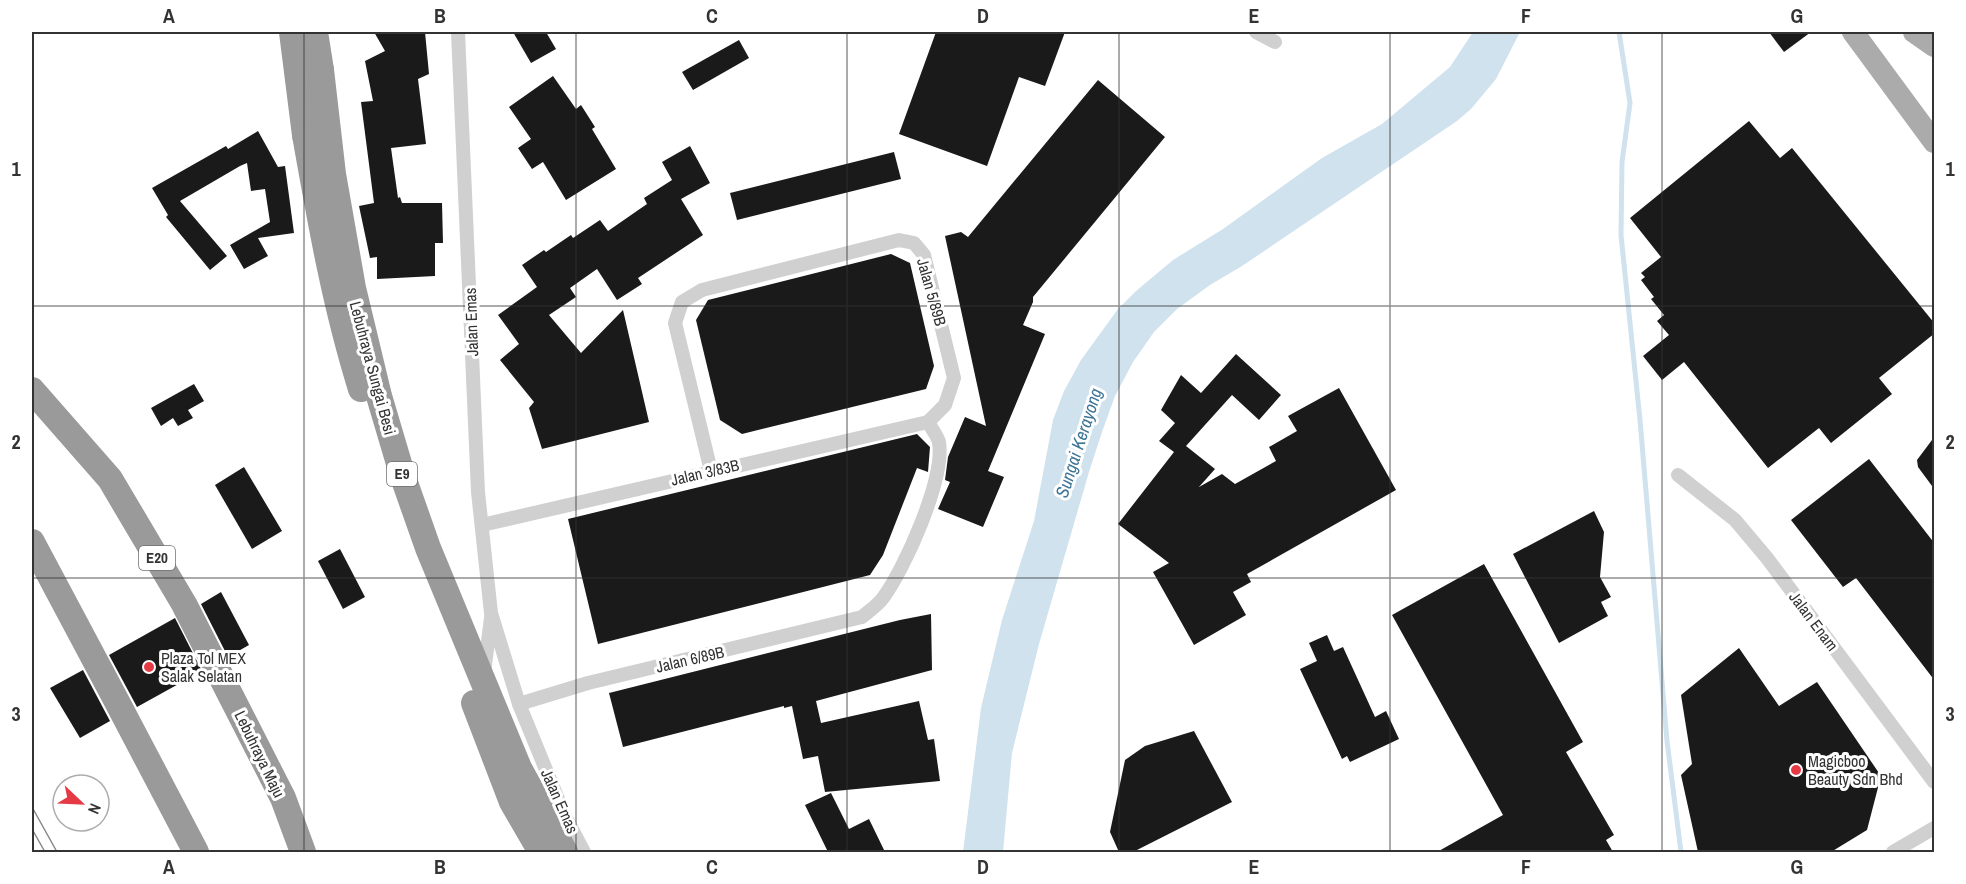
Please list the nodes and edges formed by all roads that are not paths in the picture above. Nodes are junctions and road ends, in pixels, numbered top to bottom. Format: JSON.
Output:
{"nodes":[{"id":1,"x":292,"y":32,"type":"edge"},
{"id":2,"x":315,"y":32,"type":"edge"},
{"id":3,"x":458,"y":32,"type":"edge"},
{"id":4,"x":1256,"y":32,"type":"edge"},
{"id":5,"x":1853,"y":32,"type":"edge"},
{"id":6,"x":1914,"y":32,"type":"edge"},
{"id":7,"x":1275,"y":42,"type":"dead end"},
{"id":8,"x":1935,"y":46,"type":"edge"},
{"id":9,"x":1935,"y":142,"type":"edge"},
{"id":10,"x":32,"y":390,"type":"edge"},
{"id":11,"x":928,"y":422,"type":"junction"},
{"id":12,"x":711,"y":471,"type":"junction"},
{"id":13,"x":1678,"y":475,"type":"dead end"},
{"id":14,"x":482,"y":525,"type":"junction"},
{"id":15,"x":32,"y":542,"type":"edge"},
{"id":16,"x":491,"y":613,"type":"junction"},
{"id":17,"x":519,"y":704,"type":"junction"},
{"id":18,"x":1935,"y":782,"type":"edge"},
{"id":19,"x":1935,"y":828,"type":"edge"},
{"id":20,"x":196,"y":852,"type":"edge"},
{"id":21,"x":303,"y":852,"type":"edge"},
{"id":22,"x":529,"y":852,"type":"edge"},
{"id":23,"x":541,"y":852,"type":"edge"},
{"id":24,"x":565,"y":852,"type":"edge"},
{"id":25,"x":584,"y":852,"type":"edge"},
{"id":26,"x":1893,"y":852,"type":"edge"}],
"edges":[{"from":1,"to":23,"type":"highway","name":"Lebuhraya Sungai Besi","number":"E9","bridge":true},
{"from":2,"to":24,"type":"highway","name":"Lebuhraya Sungai Besi","number":"E9","bridge":true},
{"from":3,"to":14,"type":"street","name":"Jalan Emas"},
{"from":4,"to":7,"type":"street"},
{"from":5,"to":9,"type":"main road"},
{"from":6,"to":8,"type":"main road"},
{"from":10,"to":21,"type":"highway","name":"Lebuhraya Maju","number":"E20"},
{"from":11,"to":12,"type":"street","name":"Jalan 3/83B"},
{"from":11,"to":12,"type":"street","name":"Jalan 5/89B"},
{"from":11,"to":17,"type":"street","name":"Jalan 6/89B"},
{"from":12,"to":14,"type":"street","name":"Jalan 3/83B"},
{"from":13,"to":18,"type":"street","name":"Jalan Enam"},
{"from":14,"to":16,"type":"street","name":"Jalan Emas"},
{"from":15,"to":20,"type":"highway"},
{"from":16,"to":17,"type":"street","name":"Jalan Emas"},
{"from":16,"to":22,"type":"street","name":"Jalan Emas"},
{"from":17,"to":25,"type":"street","name":"Jalan Emas"},
{"from":19,"to":26,"type":"street"}]}
